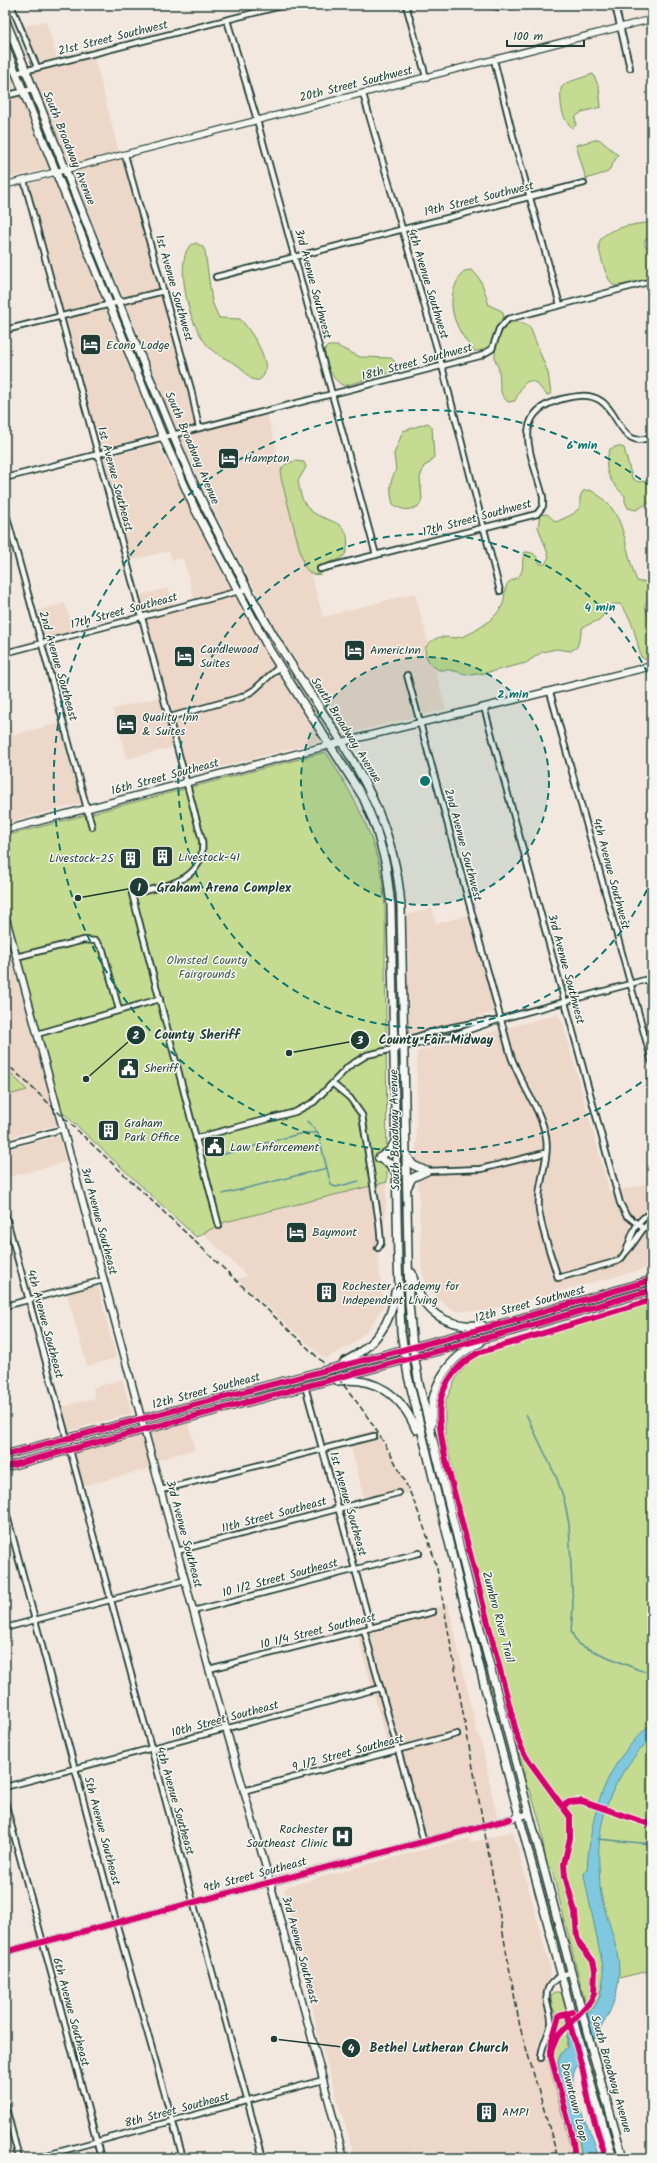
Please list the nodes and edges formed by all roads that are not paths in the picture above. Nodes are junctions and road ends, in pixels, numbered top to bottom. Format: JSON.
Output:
{"nodes":[{"id":1,"x":11,"y":5,"type":"edge"},
{"id":2,"x":284,"y":5,"type":"edge"},
{"id":3,"x":406,"y":5,"type":"edge"},
{"id":4,"x":490,"y":5,"type":"edge"},
{"id":5,"x":518,"y":5,"type":"edge"},
{"id":6,"x":615,"y":5,"type":"edge"},
{"id":7,"x":5,"y":19,"type":"edge"},
{"id":8,"x":652,"y":19,"type":"edge"},
{"id":9,"x":227,"y":20,"type":"junction"},
{"id":10,"x":620,"y":28,"type":"junction"},
{"id":11,"x":5,"y":46,"type":"edge"},
{"id":12,"x":494,"y":60,"type":"junction"},
{"id":13,"x":37,"y":67,"type":"junction"},
{"id":14,"x":630,"y":68,"type":"dead end"},
{"id":15,"x":26,"y":70,"type":"junction"},
{"id":16,"x":16,"y":73,"type":"junction"},
{"id":17,"x":426,"y":77,"type":"junction"},
{"id":18,"x":34,"y":89,"type":"junction"},
{"id":19,"x":23,"y":91,"type":"junction"},
{"id":20,"x":363,"y":94,"type":"junction"},
{"id":21,"x":5,"y":96,"type":"edge"},
{"id":22,"x":257,"y":120,"type":"junction"},
{"id":23,"x":125,"y":155,"type":"junction"},
{"id":24,"x":66,"y":169,"type":"junction"},
{"id":25,"x":56,"y":172,"type":"junction"},
{"id":26,"x":24,"y":180,"type":"junction"},
{"id":27,"x":584,"y":183,"type":"dead end"},
{"id":28,"x":5,"y":185,"type":"edge"},
{"id":29,"x":530,"y":197,"type":"junction"},
{"id":30,"x":402,"y":229,"type":"junction"},
{"id":31,"x":295,"y":256,"type":"junction"},
{"id":32,"x":216,"y":277,"type":"dead end"},
{"id":33,"x":652,"y":281,"type":"edge"},
{"id":34,"x":164,"y":291,"type":"junction"},
{"id":35,"x":119,"y":302,"type":"junction"},
{"id":36,"x":109,"y":304,"type":"junction"},
{"id":37,"x":560,"y":305,"type":"junction"},
{"id":38,"x":61,"y":316,"type":"junction"},
{"id":39,"x":5,"y":330,"type":"edge"},
{"id":40,"x":442,"y":366,"type":"junction"},
{"id":41,"x":332,"y":394,"type":"junction"},
{"id":42,"x":199,"y":428,"type":"junction"},
{"id":43,"x":168,"y":436,"type":"junction"},
{"id":44,"x":652,"y":436,"type":"edge"},
{"id":45,"x":98,"y":454,"type":"junction"},
{"id":46,"x":5,"y":478,"type":"edge"},
{"id":47,"x":5,"y":510,"type":"edge"},
{"id":48,"x":484,"y":526,"type":"junction"},
{"id":49,"x":376,"y":555,"type":"junction"},
{"id":50,"x":320,"y":569,"type":"dead end"},
{"id":51,"x":247,"y":589,"type":"junction"},
{"id":52,"x":238,"y":591,"type":"junction"},
{"id":53,"x":499,"y":591,"type":"dead end"},
{"id":54,"x":142,"y":616,"type":"junction"},
{"id":55,"x":41,"y":643,"type":"junction"},
{"id":56,"x":5,"y":652,"type":"edge"},
{"id":57,"x":280,"y":666,"type":"junction"},
{"id":58,"x":652,"y":666,"type":"edge"},
{"id":59,"x":407,"y":674,"type":"dead end"},
{"id":60,"x":550,"y":692,"type":"junction"},
{"id":61,"x":484,"y":707,"type":"junction"},
{"id":62,"x":170,"y":717,"type":"junction"},
{"id":63,"x":420,"y":723,"type":"junction"},
{"id":64,"x":342,"y":742,"type":"junction"},
{"id":65,"x":330,"y":745,"type":"junction"},
{"id":66,"x":188,"y":782,"type":"junction"},
{"id":67,"x":87,"y":809,"type":"junction"},
{"id":68,"x":92,"y":827,"type":"dead end"},
{"id":69,"x":5,"y":830,"type":"edge"},
{"id":70,"x":5,"y":915,"type":"edge"},
{"id":71,"x":16,"y":957,"type":"junction"},
{"id":72,"x":652,"y":978,"type":"edge"},
{"id":73,"x":631,"y":984,"type":"junction"},
{"id":74,"x":160,"y":999,"type":"junction"},
{"id":75,"x":565,"y":1002,"type":"junction"},
{"id":76,"x":118,"y":1010,"type":"junction"},
{"id":77,"x":500,"y":1019,"type":"junction"},
{"id":78,"x":494,"y":1021,"type":"junction"},
{"id":79,"x":37,"y":1034,"type":"junction"},
{"id":80,"x":404,"y":1044,"type":"junction"},
{"id":81,"x":394,"y":1048,"type":"junction"},
{"id":82,"x":652,"y":1062,"type":"edge"},
{"id":83,"x":333,"y":1084,"type":"junction"},
{"id":84,"x":63,"y":1129,"type":"junction"},
{"id":85,"x":196,"y":1138,"type":"junction"},
{"id":86,"x":396,"y":1140,"type":"junction"},
{"id":87,"x":5,"y":1145,"type":"edge"},
{"id":88,"x":545,"y":1153,"type":"junction"},
{"id":89,"x":406,"y":1155,"type":"junction"},
{"id":90,"x":368,"y":1158,"type":"junction"},
{"id":91,"x":378,"y":1158,"type":"junction"},
{"id":92,"x":427,"y":1171,"type":"junction"},
{"id":93,"x":396,"y":1174,"type":"junction"},
{"id":94,"x":406,"y":1190,"type":"junction"},
{"id":95,"x":652,"y":1212,"type":"edge"},
{"id":96,"x":5,"y":1213,"type":"edge"},
{"id":97,"x":652,"y":1220,"type":"edge"},
{"id":98,"x":637,"y":1224,"type":"junction"},
{"id":99,"x":219,"y":1226,"type":"dead end"},
{"id":100,"x":643,"y":1228,"type":"junction"},
{"id":101,"x":378,"y":1248,"type":"dead end"},
{"id":102,"x":625,"y":1253,"type":"junction"},
{"id":103,"x":408,"y":1257,"type":"junction"},
{"id":104,"x":398,"y":1262,"type":"junction"},
{"id":105,"x":104,"y":1280,"type":"junction"},
{"id":106,"x":652,"y":1280,"type":"edge"},
{"id":107,"x":652,"y":1290,"type":"edge"},
{"id":108,"x":29,"y":1300,"type":"junction"},
{"id":109,"x":5,"y":1306,"type":"edge"},
{"id":110,"x":508,"y":1322,"type":"junction"},
{"id":111,"x":512,"y":1331,"type":"junction"},
{"id":112,"x":413,"y":1347,"type":"junction"},
{"id":113,"x":403,"y":1349,"type":"junction"},
{"id":114,"x":414,"y":1357,"type":"junction"},
{"id":115,"x":405,"y":1360,"type":"junction"},
{"id":116,"x":332,"y":1368,"type":"junction"},
{"id":117,"x":308,"y":1385,"type":"junction"},
{"id":118,"x":142,"y":1419,"type":"junction"},
{"id":119,"x":145,"y":1430,"type":"junction"},
{"id":120,"x":374,"y":1436,"type":"dead end"},
{"id":121,"x":66,"y":1439,"type":"junction"},
{"id":122,"x":322,"y":1448,"type":"junction"},
{"id":123,"x":70,"y":1450,"type":"junction"},
{"id":124,"x":426,"y":1453,"type":"junction"},
{"id":125,"x":5,"y":1455,"type":"edge"},
{"id":126,"x":5,"y":1468,"type":"edge"},
{"id":127,"x":441,"y":1472,"type":"junction"},
{"id":128,"x":161,"y":1490,"type":"junction"},
{"id":129,"x":398,"y":1493,"type":"dead end"},
{"id":130,"x":5,"y":1508,"type":"edge"},
{"id":131,"x":339,"y":1508,"type":"junction"},
{"id":132,"x":177,"y":1551,"type":"junction"},
{"id":133,"x":419,"y":1553,"type":"dead end"},
{"id":134,"x":356,"y":1569,"type":"junction"},
{"id":135,"x":185,"y":1580,"type":"junction"},
{"id":136,"x":110,"y":1600,"type":"junction"},
{"id":137,"x":193,"y":1611,"type":"junction"},
{"id":138,"x":433,"y":1612,"type":"dead end"},
{"id":139,"x":36,"y":1620,"type":"junction"},
{"id":140,"x":5,"y":1628,"type":"edge"},
{"id":141,"x":371,"y":1628,"type":"junction"},
{"id":142,"x":364,"y":1630,"type":"junction"},
{"id":143,"x":209,"y":1669,"type":"junction"},
{"id":144,"x":380,"y":1688,"type":"junction"},
{"id":145,"x":225,"y":1729,"type":"junction"},
{"id":146,"x":457,"y":1734,"type":"dead end"},
{"id":147,"x":150,"y":1749,"type":"junction"},
{"id":148,"x":397,"y":1750,"type":"junction"},
{"id":149,"x":75,"y":1769,"type":"junction"},
{"id":150,"x":5,"y":1787,"type":"edge"},
{"id":151,"x":243,"y":1791,"type":"junction"},
{"id":152,"x":5,"y":1802,"type":"edge"},
{"id":153,"x":529,"y":1814,"type":"junction"},
{"id":154,"x":519,"y":1816,"type":"junction"},
{"id":155,"x":424,"y":1842,"type":"junction"},
{"id":156,"x":270,"y":1882,"type":"junction"},
{"id":157,"x":193,"y":1903,"type":"junction"},
{"id":158,"x":116,"y":1922,"type":"junction"},
{"id":159,"x":42,"y":1942,"type":"junction"},
{"id":160,"x":5,"y":1952,"type":"edge"},
{"id":161,"x":572,"y":1972,"type":"junction"},
{"id":162,"x":562,"y":1975,"type":"junction"},
{"id":163,"x":541,"y":2058,"type":"dead end"},
{"id":164,"x":322,"y":2080,"type":"junction"},
{"id":165,"x":246,"y":2101,"type":"junction"},
{"id":166,"x":5,"y":2104,"type":"edge"},
{"id":167,"x":172,"y":2122,"type":"junction"},
{"id":168,"x":96,"y":2142,"type":"junction"},
{"id":169,"x":19,"y":2158,"type":"edge"},
{"id":170,"x":36,"y":2158,"type":"edge"},
{"id":171,"x":100,"y":2158,"type":"edge"},
{"id":172,"x":183,"y":2158,"type":"edge"},
{"id":173,"x":263,"y":2158,"type":"edge"},
{"id":174,"x":344,"y":2158,"type":"edge"},
{"id":175,"x":613,"y":2158,"type":"edge"},
{"id":176,"x":623,"y":2158,"type":"edge"}],
"edges":[{"from":1,"to":13,"type":"street"},
{"from":2,"to":9,"type":"street","name":"21st Street Southwest"},
{"from":3,"to":17,"type":"street"},
{"from":4,"to":5,"type":"street"},
{"from":6,"to":10,"type":"street"},
{"from":7,"to":15,"type":"main road","name":"South Broadway Avenue"},
{"from":8,"to":10,"type":"street","name":"20th Street Southwest"},
{"from":9,"to":13,"type":"street","name":"21st Street Southwest"},
{"from":9,"to":22,"type":"street","name":"3rd Avenue Southwest"},
{"from":10,"to":12,"type":"street","name":"20th Street Southwest"},
{"from":10,"to":14,"type":"street"},
{"from":11,"to":16,"type":"main road","name":"South Broadway Avenue"},
{"from":12,"to":17,"type":"street","name":"20th Street Southwest"},
{"from":12,"to":29,"type":"street"},
{"from":13,"to":15,"type":"street","name":"21st Street Southwest"},
{"from":15,"to":16,"type":"street","name":"21st Street Southwest"},
{"from":15,"to":18,"type":"main road","name":"South Broadway Avenue"},
{"from":16,"to":19,"type":"main road","name":"South Broadway Avenue"},
{"from":17,"to":20,"type":"street","name":"20th Street Southwest"},
{"from":18,"to":19,"type":"street"},
{"from":18,"to":24,"type":"main road","name":"South Broadway Avenue"},
{"from":19,"to":21,"type":"street"},
{"from":19,"to":25,"type":"main road","name":"South Broadway Avenue"},
{"from":20,"to":22,"type":"street","name":"20th Street Southwest"},
{"from":20,"to":30,"type":"street","name":"4th Avenue Southwest"},
{"from":22,"to":23,"type":"street","name":"20th Street Southwest"},
{"from":22,"to":31,"type":"street","name":"3rd Avenue Southwest"},
{"from":23,"to":24,"type":"street","name":"20th Street Southwest"},
{"from":23,"to":34,"type":"street","name":"1st Avenue Southwest"},
{"from":24,"to":25,"type":"street","name":"20th Street Southwest"},
{"from":24,"to":35,"type":"main road","name":"South Broadway Avenue"},
{"from":25,"to":26,"type":"street","name":"20th Street Southwest"},
{"from":25,"to":36,"type":"main road","name":"South Broadway Avenue"},
{"from":26,"to":28,"type":"street","name":"20th Street Southwest"},
{"from":26,"to":38,"type":"street","name":"1st Avenue Southeast"},
{"from":27,"to":29,"type":"street","name":"19th Street Southwest"},
{"from":29,"to":30,"type":"street","name":"19th Street Southwest"},
{"from":29,"to":37,"type":"street"},
{"from":30,"to":31,"type":"street","name":"19th Street Southwest"},
{"from":30,"to":40,"type":"street","name":"4th Avenue Southwest"},
{"from":31,"to":32,"type":"street","name":"19th Street Southwest"},
{"from":31,"to":41,"type":"street","name":"3rd Avenue Southwest"},
{"from":33,"to":37,"type":"street","name":"18th Street Southwest"},
{"from":34,"to":35,"type":"street"},
{"from":34,"to":42,"type":"street","name":"1st Avenue Southwest"},
{"from":35,"to":36,"type":"street"},
{"from":35,"to":43,"type":"main road","name":"South Broadway Avenue"},
{"from":36,"to":38,"type":"street"},
{"from":36,"to":43,"type":"main road","name":"South Broadway Avenue"},
{"from":37,"to":40,"type":"street","name":"18th Street Southwest"},
{"from":38,"to":39,"type":"street"},
{"from":38,"to":45,"type":"street","name":"1st Avenue Southeast"},
{"from":40,"to":41,"type":"street","name":"18th Street Southwest"},
{"from":40,"to":48,"type":"street","name":"4th Avenue Southwest"},
{"from":41,"to":42,"type":"street","name":"18th Street Southwest"},
{"from":41,"to":49,"type":"street","name":"3rd Avenue Southwest"},
{"from":42,"to":43,"type":"street","name":"18th Street Southwest"},
{"from":43,"to":45,"type":"street","name":"18th Street Southwest"},
{"from":43,"to":51,"type":"main road","name":"South Broadway Avenue"},
{"from":43,"to":52,"type":"main road","name":"South Broadway Avenue"},
{"from":44,"to":48,"type":"street","name":"17th Street Southwest"},
{"from":45,"to":46,"type":"street","name":"18th Street Southwest"},
{"from":45,"to":54,"type":"street","name":"1st Avenue Southeast"},
{"from":47,"to":55,"type":"street","name":"2nd Avenue Southeast"},
{"from":48,"to":49,"type":"street","name":"17th Street Southwest"},
{"from":48,"to":53,"type":"street","name":"4th Avenue Southwest"},
{"from":49,"to":50,"type":"street","name":"17th Street Southwest"},
{"from":51,"to":52,"type":"street","name":"17th Street Southeast"},
{"from":51,"to":64,"type":"main road","name":"South Broadway Avenue"},
{"from":52,"to":54,"type":"street","name":"17th Street Southeast"},
{"from":52,"to":57,"type":"main road","name":"South Broadway Avenue"},
{"from":54,"to":55,"type":"street","name":"17th Street Southeast"},
{"from":54,"to":62,"type":"street","name":"1st Avenue Southeast"},
{"from":55,"to":56,"type":"street","name":"17th Street Southeast"},
{"from":55,"to":67,"type":"street","name":"2nd Avenue Southeast"},
{"from":57,"to":62,"type":"street"},
{"from":57,"to":65,"type":"main road","name":"South Broadway Avenue"},
{"from":58,"to":60,"type":"main road","name":"16th Street Southeast"},
{"from":59,"to":63,"type":"street","name":"2nd Avenue Southwest"},
{"from":60,"to":61,"type":"main road","name":"16th Street Southeast"},
{"from":60,"to":73,"type":"street","name":"4th Avenue Southwest"},
{"from":61,"to":63,"type":"main road","name":"16th Street Southeast"},
{"from":61,"to":75,"type":"street","name":"3rd Avenue Southwest"},
{"from":62,"to":66,"type":"street","name":"1st Avenue Southeast"},
{"from":63,"to":64,"type":"main road","name":"16th Street Southeast"},
{"from":63,"to":77,"type":"street","name":"2nd Avenue Southwest"},
{"from":64,"to":65,"type":"main road","name":"16th Street Southeast"},
{"from":64,"to":80,"type":"main road","name":"South Broadway Avenue"},
{"from":65,"to":66,"type":"main road","name":"16th Street Southeast"},
{"from":65,"to":81,"type":"main road","name":"South Broadway Avenue"},
{"from":66,"to":67,"type":"main road","name":"16th Street Southeast"},
{"from":66,"to":74,"type":"street","name":"1st Avenue Southeast"},
{"from":67,"to":68,"type":"street","name":"2nd Avenue Southeast"},
{"from":67,"to":69,"type":"main road","name":"16th Street Southeast"},
{"from":70,"to":71,"type":"main road","name":"3rd Avenue Southeast"},
{"from":71,"to":76,"type":"street"},
{"from":71,"to":79,"type":"main road","name":"3rd Avenue Southeast"},
{"from":72,"to":73,"type":"street"},
{"from":73,"to":75,"type":"street"},
{"from":73,"to":82,"type":"street","name":"4th Avenue Southwest"},
{"from":74,"to":76,"type":"street"},
{"from":74,"to":85,"type":"street"},
{"from":75,"to":77,"type":"street"},
{"from":75,"to":98,"type":"street","name":"3rd Avenue Southwest"},
{"from":76,"to":79,"type":"street"},
{"from":77,"to":78,"type":"street"},
{"from":77,"to":88,"type":"street","name":"2nd Avenue Southwest"},
{"from":78,"to":80,"type":"street"},
{"from":78,"to":80,"type":"street"},
{"from":79,"to":84,"type":"main road","name":"3rd Avenue Southeast"},
{"from":80,"to":81,"type":"street"},
{"from":80,"to":89,"type":"main road","name":"South Broadway Avenue"},
{"from":81,"to":83,"type":"street"},
{"from":81,"to":86,"type":"main road","name":"South Broadway Avenue"},
{"from":83,"to":85,"type":"street"},
{"from":83,"to":90,"type":"street"},
{"from":84,"to":87,"type":"street"},
{"from":84,"to":105,"type":"main road","name":"3rd Avenue Southeast"},
{"from":85,"to":99,"type":"street"},
{"from":86,"to":91,"type":"main road"},
{"from":86,"to":93,"type":"main road","name":"South Broadway Avenue"},
{"from":88,"to":92,"type":"street"},
{"from":88,"to":102,"type":"street","name":"2nd Avenue Southwest"},
{"from":89,"to":92,"type":"main road"},
{"from":89,"to":94,"type":"main road","name":"South Broadway Avenue"},
{"from":90,"to":91,"type":"street"},
{"from":90,"to":101,"type":"street"},
{"from":91,"to":93,"type":"main road"},
{"from":92,"to":94,"type":"main road"},
{"from":93,"to":104,"type":"main road","name":"South Broadway Avenue"},
{"from":94,"to":103,"type":"main road","name":"South Broadway Avenue"},
{"from":95,"to":98,"type":"street"},
{"from":96,"to":108,"type":"street","name":"4th Avenue Southeast"},
{"from":97,"to":100,"type":"street"},
{"from":98,"to":100,"type":"street","name":"3rd Avenue Southwest"},
{"from":98,"to":102,"type":"street"},
{"from":100,"to":102,"type":"street"},
{"from":103,"to":110,"type":"main road"},
{"from":103,"to":112,"type":"main road","name":"South Broadway Avenue"},
{"from":104,"to":113,"type":"main road","name":"South Broadway Avenue"},
{"from":104,"to":116,"type":"main road"},
{"from":105,"to":108,"type":"street"},
{"from":105,"to":118,"type":"main road","name":"3rd Avenue Southeast"},
{"from":106,"to":110,"type":"main road","name":"12th Street Southwest"},
{"from":107,"to":111,"type":"main road","name":"12th Street Southwest"},
{"from":108,"to":109,"type":"street"},
{"from":108,"to":121,"type":"street","name":"4th Avenue Southeast"},
{"from":110,"to":112,"type":"main road","name":"12th Street Southwest"},
{"from":111,"to":114,"type":"main road","name":"12th Street Southwest"},
{"from":111,"to":127,"type":"main road"},
{"from":112,"to":113,"type":"main road","name":"12th Street Southeast"},
{"from":112,"to":114,"type":"main road","name":"South Broadway Avenue"},
{"from":113,"to":115,"type":"main road","name":"South Broadway Avenue"},
{"from":113,"to":116,"type":"main road","name":"12th Street Southeast"},
{"from":114,"to":115,"type":"main road","name":"12th Street Southwest"},
{"from":114,"to":127,"type":"main road","name":"South Broadway Avenue"},
{"from":115,"to":117,"type":"main road","name":"12th Street Southeast"},
{"from":115,"to":124,"type":"main road","name":"South Broadway Avenue"},
{"from":116,"to":118,"type":"main road","name":"12th Street Southeast"},
{"from":117,"to":119,"type":"main road","name":"12th Street Southeast"},
{"from":117,"to":122,"type":"street","name":"1st Avenue Southeast"},
{"from":117,"to":124,"type":"main road"},
{"from":118,"to":119,"type":"main road","name":"3rd Avenue Southeast"},
{"from":118,"to":121,"type":"main road","name":"12th Street Southeast"},
{"from":119,"to":123,"type":"main road","name":"12th Street Southeast"},
{"from":119,"to":128,"type":"main road","name":"3rd Avenue Southeast"},
{"from":120,"to":122,"type":"street"},
{"from":121,"to":125,"type":"main road","name":"12th Street Southeast"},
{"from":122,"to":128,"type":"street"},
{"from":122,"to":131,"type":"street","name":"1st Avenue Southeast"},
{"from":123,"to":126,"type":"main road","name":"12th Street Southeast"},
{"from":123,"to":136,"type":"street","name":"4th Avenue Southeast"},
{"from":124,"to":154,"type":"main road","name":"South Broadway Avenue"},
{"from":127,"to":153,"type":"main road","name":"South Broadway Avenue"},
{"from":128,"to":132,"type":"main road","name":"3rd Avenue Southeast"},
{"from":129,"to":131,"type":"street","name":"11th Street Southeast"},
{"from":130,"to":139,"type":"street","name":"5th Avenue Southeast"},
{"from":131,"to":132,"type":"street","name":"11th Street Southeast"},
{"from":131,"to":134,"type":"street","name":"1st Avenue Southeast"},
{"from":132,"to":135,"type":"main road","name":"3rd Avenue Southeast"},
{"from":133,"to":134,"type":"street","name":"10 1/2 Street Southeast"},
{"from":134,"to":137,"type":"street","name":"10 1/2 Street Southeast"},
{"from":134,"to":141,"type":"street","name":"1st Avenue Southeast"},
{"from":135,"to":136,"type":"street"},
{"from":135,"to":137,"type":"main road","name":"3rd Avenue Southeast"},
{"from":136,"to":139,"type":"street"},
{"from":136,"to":147,"type":"street","name":"4th Avenue Southeast"},
{"from":137,"to":143,"type":"main road","name":"3rd Avenue Southeast"},
{"from":138,"to":141,"type":"street","name":"10 1/4 Street Southeast"},
{"from":139,"to":140,"type":"street"},
{"from":139,"to":149,"type":"street","name":"5th Avenue Southeast"},
{"from":141,"to":142,"type":"street","name":"10 1/4 Street Southeast"},
{"from":142,"to":143,"type":"street","name":"10 1/4 Street Southeast"},
{"from":142,"to":144,"type":"street"},
{"from":143,"to":145,"type":"main road","name":"3rd Avenue Southeast"},
{"from":144,"to":145,"type":"street","name":"10th Street Southeast"},
{"from":144,"to":148,"type":"street"},
{"from":145,"to":147,"type":"street","name":"10th Street Southeast"},
{"from":145,"to":151,"type":"main road","name":"3rd Avenue Southeast"},
{"from":146,"to":148,"type":"street","name":"9 1/2 Street Southeast"},
{"from":147,"to":149,"type":"street","name":"10th Street Southeast"},
{"from":147,"to":157,"type":"street","name":"4th Avenue Southeast"},
{"from":148,"to":151,"type":"street","name":"9 1/2 Street Southeast"},
{"from":148,"to":155,"type":"street"},
{"from":149,"to":150,"type":"street","name":"10th Street Southeast"},
{"from":149,"to":158,"type":"street","name":"5th Avenue Southeast"},
{"from":151,"to":156,"type":"main road","name":"3rd Avenue Southeast"},
{"from":152,"to":159,"type":"street","name":"6th Avenue Southeast"},
{"from":153,"to":154,"type":"street","name":"9th Street Southeast"},
{"from":153,"to":161,"type":"main road","name":"South Broadway Avenue"},
{"from":154,"to":155,"type":"street","name":"9th Street Southeast"},
{"from":154,"to":162,"type":"main road","name":"South Broadway Avenue"},
{"from":155,"to":156,"type":"street","name":"9th Street Southeast"},
{"from":156,"to":157,"type":"street","name":"9th Street Southeast"},
{"from":156,"to":164,"type":"main road","name":"3rd Avenue Southeast"},
{"from":157,"to":158,"type":"street","name":"9th Street Southeast"},
{"from":157,"to":165,"type":"street","name":"4th Avenue Southeast"},
{"from":158,"to":159,"type":"street","name":"9th Street Southeast"},
{"from":158,"to":167,"type":"street","name":"5th Avenue Southeast"},
{"from":159,"to":160,"type":"street","name":"9th Street Southeast"},
{"from":159,"to":168,"type":"street","name":"6th Avenue Southeast"},
{"from":161,"to":162,"type":"street"},
{"from":161,"to":176,"type":"main road","name":"South Broadway Avenue"},
{"from":162,"to":163,"type":"street"},
{"from":162,"to":175,"type":"main road","name":"South Broadway Avenue"},
{"from":164,"to":165,"type":"street","name":"8th Street Southeast"},
{"from":164,"to":174,"type":"main road","name":"3rd Avenue Southeast"},
{"from":165,"to":167,"type":"street","name":"8th Street Southeast"},
{"from":165,"to":173,"type":"street","name":"4th Avenue Southeast"},
{"from":166,"to":169,"type":"street"},
{"from":167,"to":168,"type":"street","name":"8th Street Southeast"},
{"from":167,"to":172,"type":"street","name":"5th Avenue Southeast"},
{"from":168,"to":170,"type":"street","name":"8th Street Southeast"},
{"from":168,"to":171,"type":"street","name":"6th Avenue Southeast"}]}
